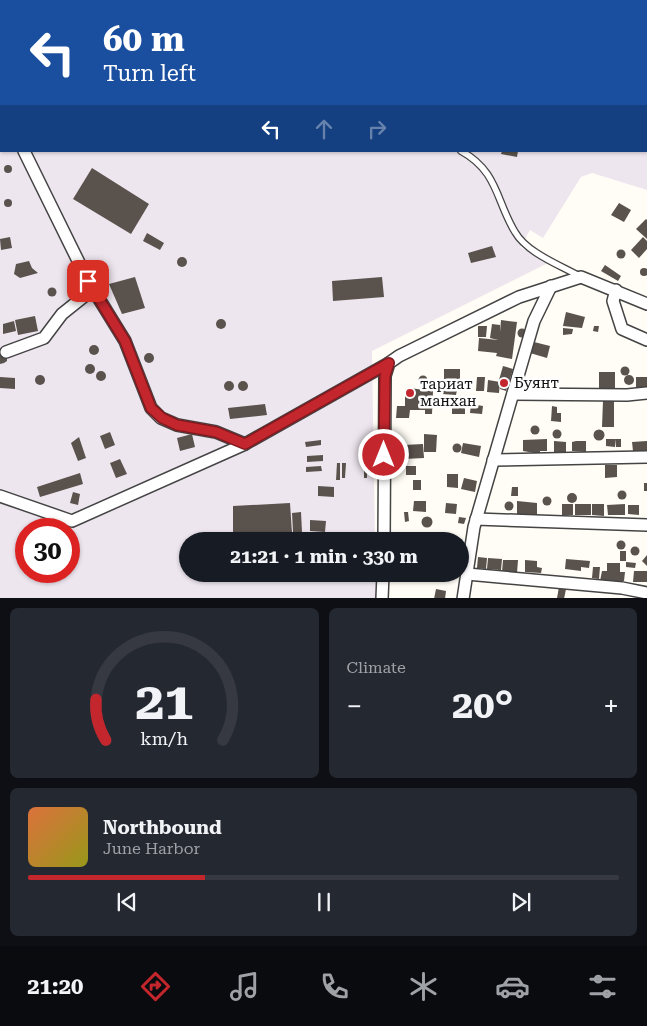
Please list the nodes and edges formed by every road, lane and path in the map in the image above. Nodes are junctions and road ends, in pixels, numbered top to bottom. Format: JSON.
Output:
{"nodes":[{"id":1,"x":24,"y":152,"type":"edge"},
{"id":2,"x":462,"y":152,"type":"edge"},
{"id":3,"x":581,"y":277,"type":"junction"},
{"id":4,"x":551,"y":286,"type":"junction"},
{"id":5,"x":92,"y":290,"type":"junction"},
{"id":6,"x":616,"y":290,"type":"junction"},
{"id":7,"x":647,"y":304,"type":"edge"},
{"id":8,"x":647,"y":340,"type":"edge"},
{"id":9,"x":6,"y":352,"type":"dead end"},
{"id":10,"x":389,"y":363,"type":"junction"},
{"id":11,"x":647,"y":393,"type":"edge"},
{"id":12,"x":513,"y":394,"type":"junction"},
{"id":13,"x":245,"y":444,"type":"junction"},
{"id":14,"x":647,"y":457,"type":"edge"},
{"id":15,"x":493,"y":460,"type":"junction"},
{"id":16,"x":0,"y":496,"type":"edge"},
{"id":17,"x":476,"y":519,"type":"junction"},
{"id":18,"x":647,"y":525,"type":"edge"},
{"id":19,"x":384,"y":532,"type":"edge"},
{"id":20,"x":469,"y":562,"type":"edge"},
{"id":21,"x":469,"y":574,"type":"edge"},
{"id":22,"x":383,"y":582,"type":"edge"},
{"id":23,"x":466,"y":582,"type":"edge"},
{"id":24,"x":647,"y":593,"type":"edge"},
{"id":25,"x":382,"y":598,"type":"edge"},
{"id":26,"x":464,"y":598,"type":"edge"}],
"edges":[{"from":1,"to":5,"type":"street"},
{"from":2,"to":3,"type":"lane"},
{"from":3,"to":4,"type":"street"},
{"from":3,"to":6,"type":"street"},
{"from":4,"to":10,"type":"street"},
{"from":4,"to":12,"type":"street"},
{"from":5,"to":9,"type":"street"},
{"from":5,"to":13,"type":"street"},
{"from":6,"to":7,"type":"street"},
{"from":6,"to":8,"type":"street"},
{"from":10,"to":13,"type":"street"},
{"from":10,"to":19,"type":"street"},
{"from":11,"to":12,"type":"street"},
{"from":12,"to":15,"type":"street"},
{"from":13,"to":16,"type":"street"},
{"from":14,"to":15,"type":"street"},
{"from":15,"to":17,"type":"street"},
{"from":17,"to":18,"type":"street"},
{"from":17,"to":20,"type":"street"},
{"from":21,"to":24,"type":"street"},
{"from":22,"to":25,"type":"street"},
{"from":23,"to":26,"type":"street"}]}
